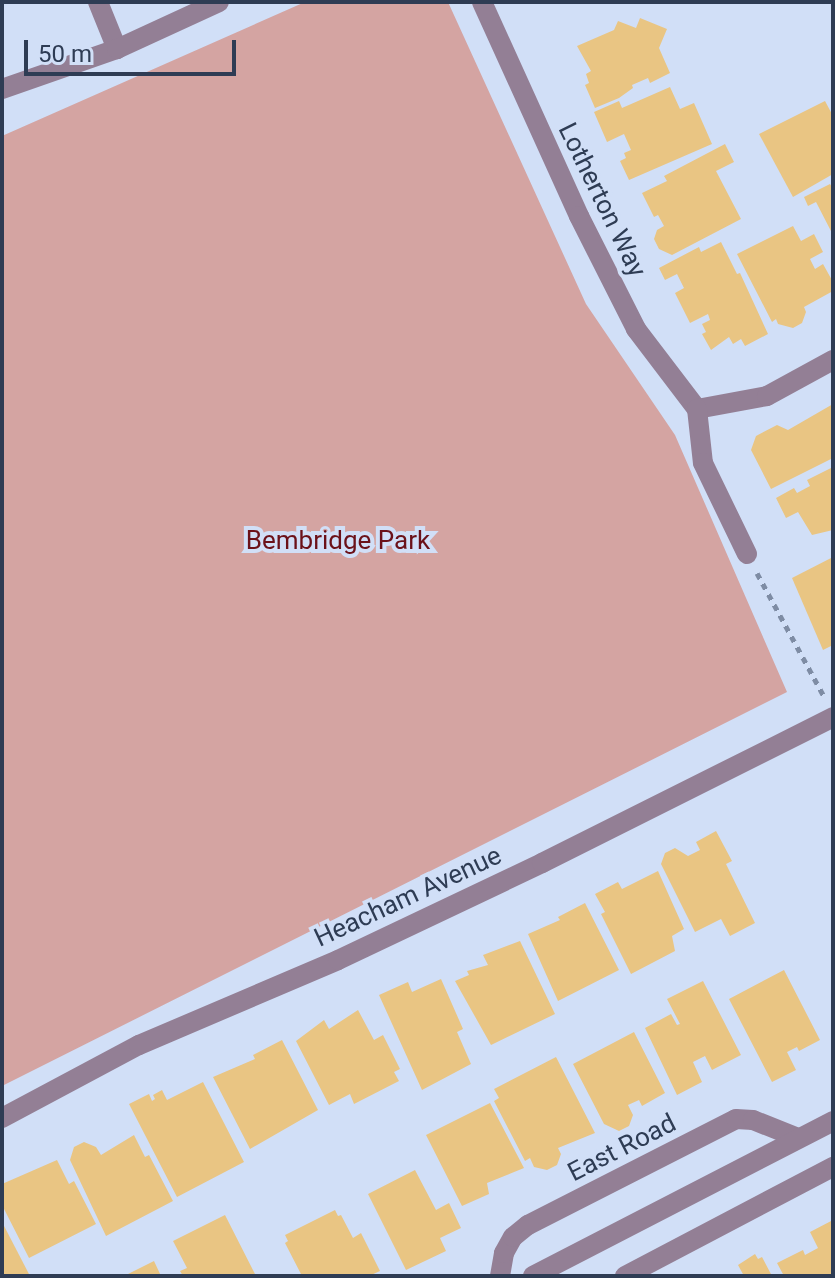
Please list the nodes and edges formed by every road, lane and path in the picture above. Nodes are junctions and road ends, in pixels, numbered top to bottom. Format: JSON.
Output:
{"nodes":[{"id":1,"x":98,"y":2,"type":"edge"},
{"id":2,"x":219,"y":2,"type":"edge"},
{"id":3,"x":482,"y":2,"type":"edge"},
{"id":4,"x":117,"y":49,"type":"junction"},
{"id":5,"x":2,"y":89,"type":"edge"},
{"id":6,"x":833,"y":360,"type":"edge"},
{"id":7,"x":697,"y":409,"type":"junction"},
{"id":8,"x":747,"y":554,"type":"joint"},
{"id":9,"x":829,"y":708,"type":"edge"},
{"id":10,"x":2,"y":1118,"type":"edge"},
{"id":11,"x":833,"y":1121,"type":"edge"},
{"id":12,"x":798,"y":1138,"type":"junction"},
{"id":13,"x":833,"y":1167,"type":"edge"},
{"id":14,"x":500,"y":1276,"type":"edge"},
{"id":15,"x":533,"y":1276,"type":"edge"},
{"id":16,"x":625,"y":1276,"type":"edge"}],
"edges":[{"from":1,"to":4,"type":"street"},
{"from":2,"to":4,"type":"street"},
{"from":3,"to":7,"type":"street","name":"Lotherton Way"},
{"from":4,"to":5,"type":"street"},
{"from":6,"to":7,"type":"street"},
{"from":7,"to":8,"type":"street"},
{"from":8,"to":9,"type":"path"},
{"from":9,"to":10,"type":"street","name":"Heacham Avenue"},
{"from":11,"to":12,"type":"street"},
{"from":12,"to":14,"type":"street","name":"East Road"},
{"from":12,"to":15,"type":"street"},
{"from":13,"to":16,"type":"street"}]}
